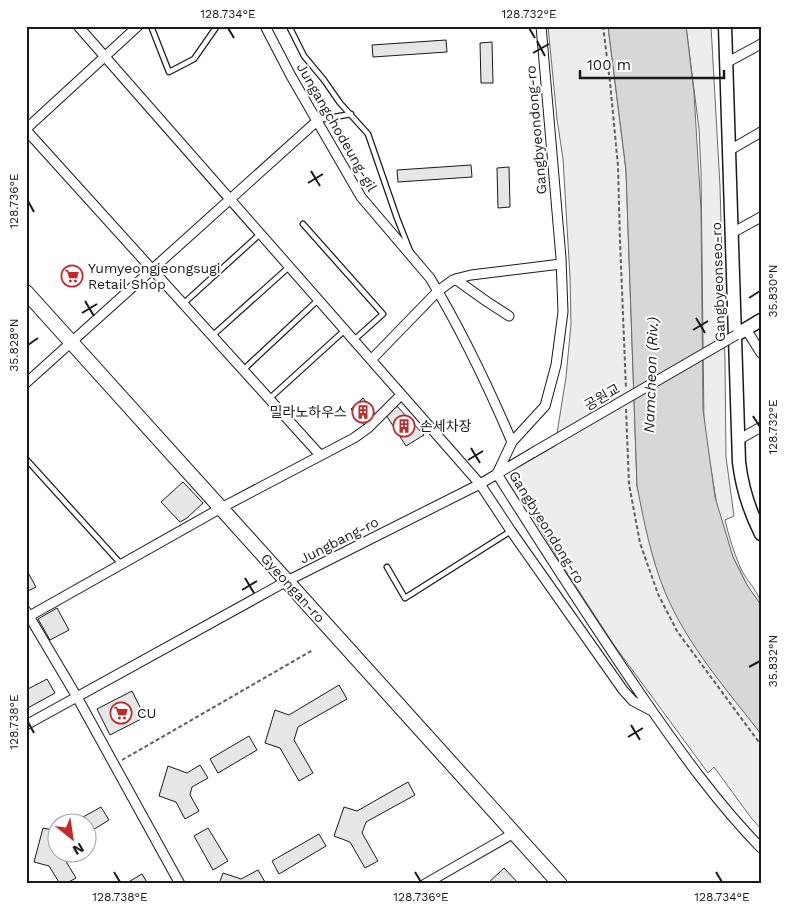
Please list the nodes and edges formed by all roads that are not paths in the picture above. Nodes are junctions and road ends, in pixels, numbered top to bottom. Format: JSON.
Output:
{"nodes":[{"id":1,"x":78,"y":26,"type":"edge"},
{"id":2,"x":138,"y":26,"type":"edge"},
{"id":3,"x":151,"y":26,"type":"edge"},
{"id":4,"x":217,"y":26,"type":"edge"},
{"id":5,"x":265,"y":26,"type":"edge"},
{"id":6,"x":288,"y":26,"type":"edge"},
{"id":7,"x":540,"y":26,"type":"edge"},
{"id":8,"x":725,"y":26,"type":"edge"},
{"id":9,"x":761,"y":44,"type":"edge"},
{"id":10,"x":105,"y":57,"type":"junction"},
{"id":11,"x":726,"y":63,"type":"junction"},
{"id":12,"x":351,"y":114,"type":"junction"},
{"id":13,"x":316,"y":121,"type":"junction"},
{"id":14,"x":26,"y":130,"type":"edge"},
{"id":15,"x":761,"y":132,"type":"edge"},
{"id":16,"x":730,"y":150,"type":"junction"},
{"id":17,"x":230,"y":199,"type":"junction"},
{"id":18,"x":761,"y":216,"type":"edge"},
{"id":19,"x":303,"y":224,"type":"dead end"},
{"id":20,"x":732,"y":233,"type":"junction"},
{"id":21,"x":260,"y":234,"type":"junction"},
{"id":22,"x":413,"y":257,"type":"junction"},
{"id":23,"x":561,"y":264,"type":"junction"},
{"id":24,"x":289,"y":267,"type":"junction"},
{"id":25,"x":152,"y":270,"type":"junction"},
{"id":26,"x":455,"y":279,"type":"junction"},
{"id":27,"x":438,"y":291,"type":"junction"},
{"id":28,"x":26,"y":292,"type":"edge"},
{"id":29,"x":318,"y":300,"type":"junction"},
{"id":30,"x":183,"y":304,"type":"junction"},
{"id":31,"x":510,"y":316,"type":"dead end"},
{"id":32,"x":761,"y":320,"type":"edge"},
{"id":33,"x":345,"y":330,"type":"junction"},
{"id":34,"x":741,"y":332,"type":"junction"},
{"id":35,"x":212,"y":336,"type":"junction"},
{"id":36,"x":354,"y":340,"type":"junction"},
{"id":37,"x":71,"y":342,"type":"junction"},
{"id":38,"x":761,"y":353,"type":"edge"},
{"id":39,"x":371,"y":360,"type":"junction"},
{"id":40,"x":243,"y":370,"type":"junction"},
{"id":41,"x":26,"y":383,"type":"edge"},
{"id":42,"x":401,"y":394,"type":"junction"},
{"id":43,"x":269,"y":398,"type":"junction"},
{"id":44,"x":761,"y":427,"type":"edge"},
{"id":45,"x":738,"y":440,"type":"junction"},
{"id":46,"x":512,"y":442,"type":"junction"},
{"id":47,"x":534,"y":452,"type":"joint"},
{"id":48,"x":320,"y":455,"type":"junction"},
{"id":49,"x":26,"y":459,"type":"edge"},
{"id":50,"x":497,"y":474,"type":"junction"},
{"id":51,"x":480,"y":484,"type":"junction"},
{"id":52,"x":221,"y":508,"type":"junction"},
{"id":53,"x":511,"y":531,"type":"junction"},
{"id":54,"x":761,"y":534,"type":"edge"},
{"id":55,"x":121,"y":564,"type":"junction"},
{"id":56,"x":387,"y":567,"type":"dead end"},
{"id":57,"x":287,"y":581,"type":"junction"},
{"id":58,"x":27,"y":615,"type":"edge"},
{"id":59,"x":78,"y":697,"type":"junction"},
{"id":60,"x":652,"y":711,"type":"junction"},
{"id":61,"x":26,"y":725,"type":"edge"},
{"id":62,"x":514,"y":832,"type":"junction"},
{"id":63,"x":761,"y":848,"type":"edge"},
{"id":64,"x":180,"y":884,"type":"edge"},
{"id":65,"x":425,"y":884,"type":"edge"},
{"id":66,"x":560,"y":884,"type":"edge"}],
"edges":[{"from":1,"to":10,"type":"street"},
{"from":2,"to":10,"type":"street"},
{"from":3,"to":4,"type":"lane"},
{"from":5,"to":13,"type":"street","name":"Jungangchodeung-gil"},
{"from":6,"to":12,"type":"lane"},
{"from":7,"to":23,"type":"street","name":"Gangbyeondong-ro"},
{"from":8,"to":11,"type":"street","name":"Gangbyeonseo-ro"},
{"from":9,"to":11,"type":"street"},
{"from":10,"to":14,"type":"street"},
{"from":10,"to":17,"type":"street"},
{"from":11,"to":16,"type":"street","name":"Gangbyeonseo-ro"},
{"from":12,"to":13,"type":"lane"},
{"from":12,"to":22,"type":"lane"},
{"from":13,"to":17,"type":"street"},
{"from":13,"to":22,"type":"street","name":"Jungangchodeung-gil"},
{"from":14,"to":25,"type":"street"},
{"from":15,"to":16,"type":"street"},
{"from":16,"to":20,"type":"street","name":"Gangbyeonseo-ro"},
{"from":17,"to":21,"type":"street"},
{"from":17,"to":25,"type":"street"},
{"from":18,"to":20,"type":"street"},
{"from":19,"to":36,"type":"lane"},
{"from":20,"to":34,"type":"street","name":"Gangbyeonseo-ro"},
{"from":21,"to":24,"type":"street"},
{"from":21,"to":30,"type":"lane"},
{"from":22,"to":27,"type":"street","name":"Jungangchodeung-gil"},
{"from":23,"to":26,"type":"street"},
{"from":23,"to":46,"type":"street","name":"Gangbyeondong-ro"},
{"from":24,"to":29,"type":"street"},
{"from":24,"to":35,"type":"lane"},
{"from":25,"to":30,"type":"street"},
{"from":25,"to":37,"type":"street"},
{"from":26,"to":27,"type":"street"},
{"from":26,"to":31,"type":"street"},
{"from":27,"to":39,"type":"street"},
{"from":27,"to":46,"type":"street","name":"Jungangchodeung-gil"},
{"from":28,"to":37,"type":"main road","name":"Gyeongan-ro"},
{"from":29,"to":33,"type":"street"},
{"from":29,"to":40,"type":"lane"},
{"from":30,"to":35,"type":"street"},
{"from":32,"to":34,"type":"street"},
{"from":33,"to":36,"type":"street"},
{"from":33,"to":43,"type":"lane"},
{"from":34,"to":38,"type":"street"},
{"from":34,"to":45,"type":"street","name":"Gangbyeonseo-ro"},
{"from":34,"to":47,"type":"street","name":"공원교","bridge":true},
{"from":35,"to":40,"type":"street"},
{"from":36,"to":39,"type":"street"},
{"from":37,"to":41,"type":"street"},
{"from":37,"to":52,"type":"main road","name":"Gyeongan-ro"},
{"from":39,"to":42,"type":"street"},
{"from":40,"to":43,"type":"street"},
{"from":42,"to":48,"type":"street"},
{"from":42,"to":51,"type":"street"},
{"from":43,"to":48,"type":"street"},
{"from":44,"to":45,"type":"street"},
{"from":45,"to":54,"type":"street","name":"Gangbyeonseo-ro"},
{"from":46,"to":50,"type":"street","name":"Gangbyeondong-ro"},
{"from":47,"to":50,"type":"street","name":"Jungbang-ro"},
{"from":48,"to":52,"type":"street"},
{"from":49,"to":55,"type":"lane"},
{"from":50,"to":51,"type":"street","name":"Jungbang-ro"},
{"from":50,"to":60,"type":"street","name":"Gangbyeondong-ro"},
{"from":51,"to":53,"type":"street"},
{"from":51,"to":57,"type":"street","name":"Jungbang-ro"},
{"from":52,"to":55,"type":"street"},
{"from":52,"to":57,"type":"main road","name":"Gyeongan-ro"},
{"from":53,"to":56,"type":"lane"},
{"from":53,"to":60,"type":"street"},
{"from":55,"to":58,"type":"street"},
{"from":57,"to":59,"type":"street","name":"Jungbang-ro"},
{"from":57,"to":62,"type":"main road","name":"Gyeongan-ro"},
{"from":58,"to":59,"type":"street"},
{"from":59,"to":61,"type":"street","name":"Jungbang-ro"},
{"from":59,"to":64,"type":"street"},
{"from":60,"to":63,"type":"street","name":"Gangbyeondong-ro"},
{"from":62,"to":65,"type":"street"},
{"from":62,"to":66,"type":"main road","name":"Gyeongan-ro"}]}
